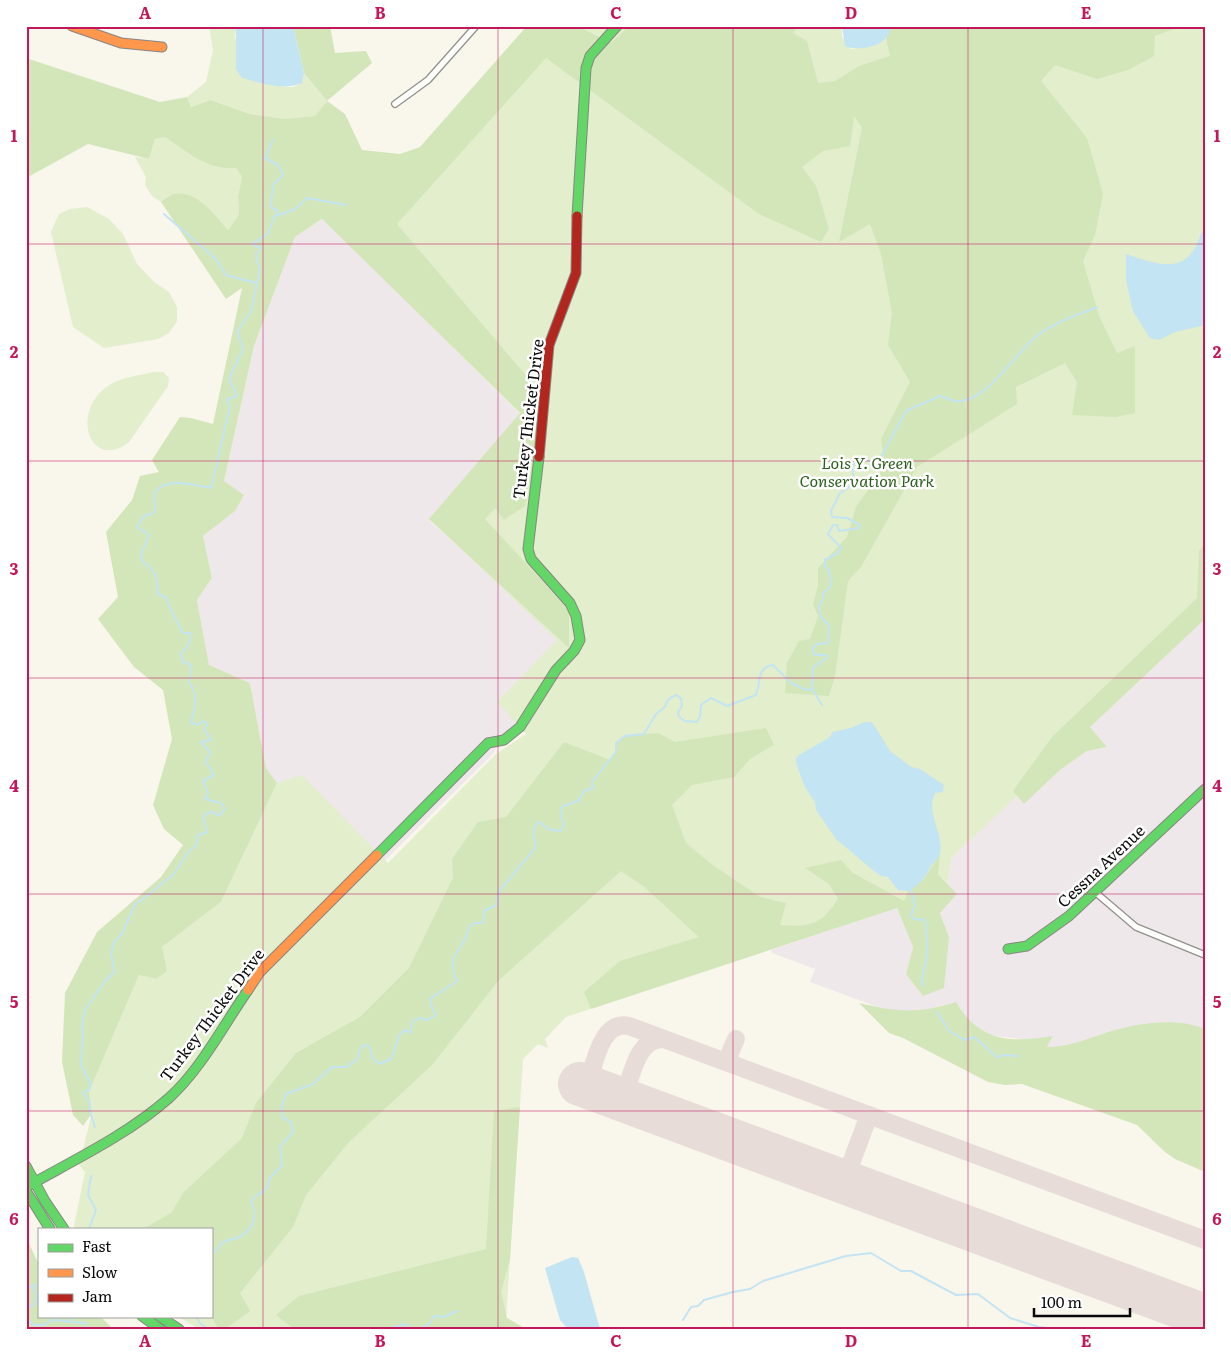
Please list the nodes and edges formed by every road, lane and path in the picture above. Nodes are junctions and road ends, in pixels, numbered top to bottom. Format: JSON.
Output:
{"nodes":[{"id":1,"x":72,"y":26,"type":"edge"},
{"id":2,"x":476,"y":26,"type":"edge"},
{"id":3,"x":617,"y":26,"type":"edge"},
{"id":4,"x":90,"y":29,"type":"edge"},
{"id":5,"x":162,"y":47,"type":"dead end"},
{"id":6,"x":395,"y":104,"type":"dead end"},
{"id":7,"x":1205,"y":790,"type":"edge"},
{"id":8,"x":1095,"y":892,"type":"junction"},
{"id":9,"x":1008,"y":949,"type":"dead end"},
{"id":10,"x":1205,"y":955,"type":"edge"},
{"id":11,"x":26,"y":1166,"type":"edge"},
{"id":12,"x":29,"y":1187,"type":"edge"},
{"id":13,"x":50,"y":1228,"type":"edge"},
{"id":14,"x":63,"y":1228,"type":"edge"},
{"id":15,"x":145,"y":1318,"type":"edge"},
{"id":16,"x":162,"y":1318,"type":"edge"},
{"id":17,"x":160,"y":1329,"type":"edge"},
{"id":18,"x":179,"y":1329,"type":"edge"}],
"edges":[{"from":1,"to":4,"type":"street"},
{"from":2,"to":6,"type":"street"},
{"from":3,"to":12,"type":"street","name":"Turkey Thicket Drive"},
{"from":4,"to":5,"type":"street"},
{"from":7,"to":8,"type":"street","name":"Cessna Avenue"},
{"from":8,"to":9,"type":"street","name":"Cessna Avenue"},
{"from":8,"to":10,"type":"street"},
{"from":11,"to":12,"type":"street"},
{"from":12,"to":13,"type":"street"},
{"from":12,"to":14,"type":"street"},
{"from":15,"to":17,"type":"street"},
{"from":16,"to":18,"type":"street"}]}
